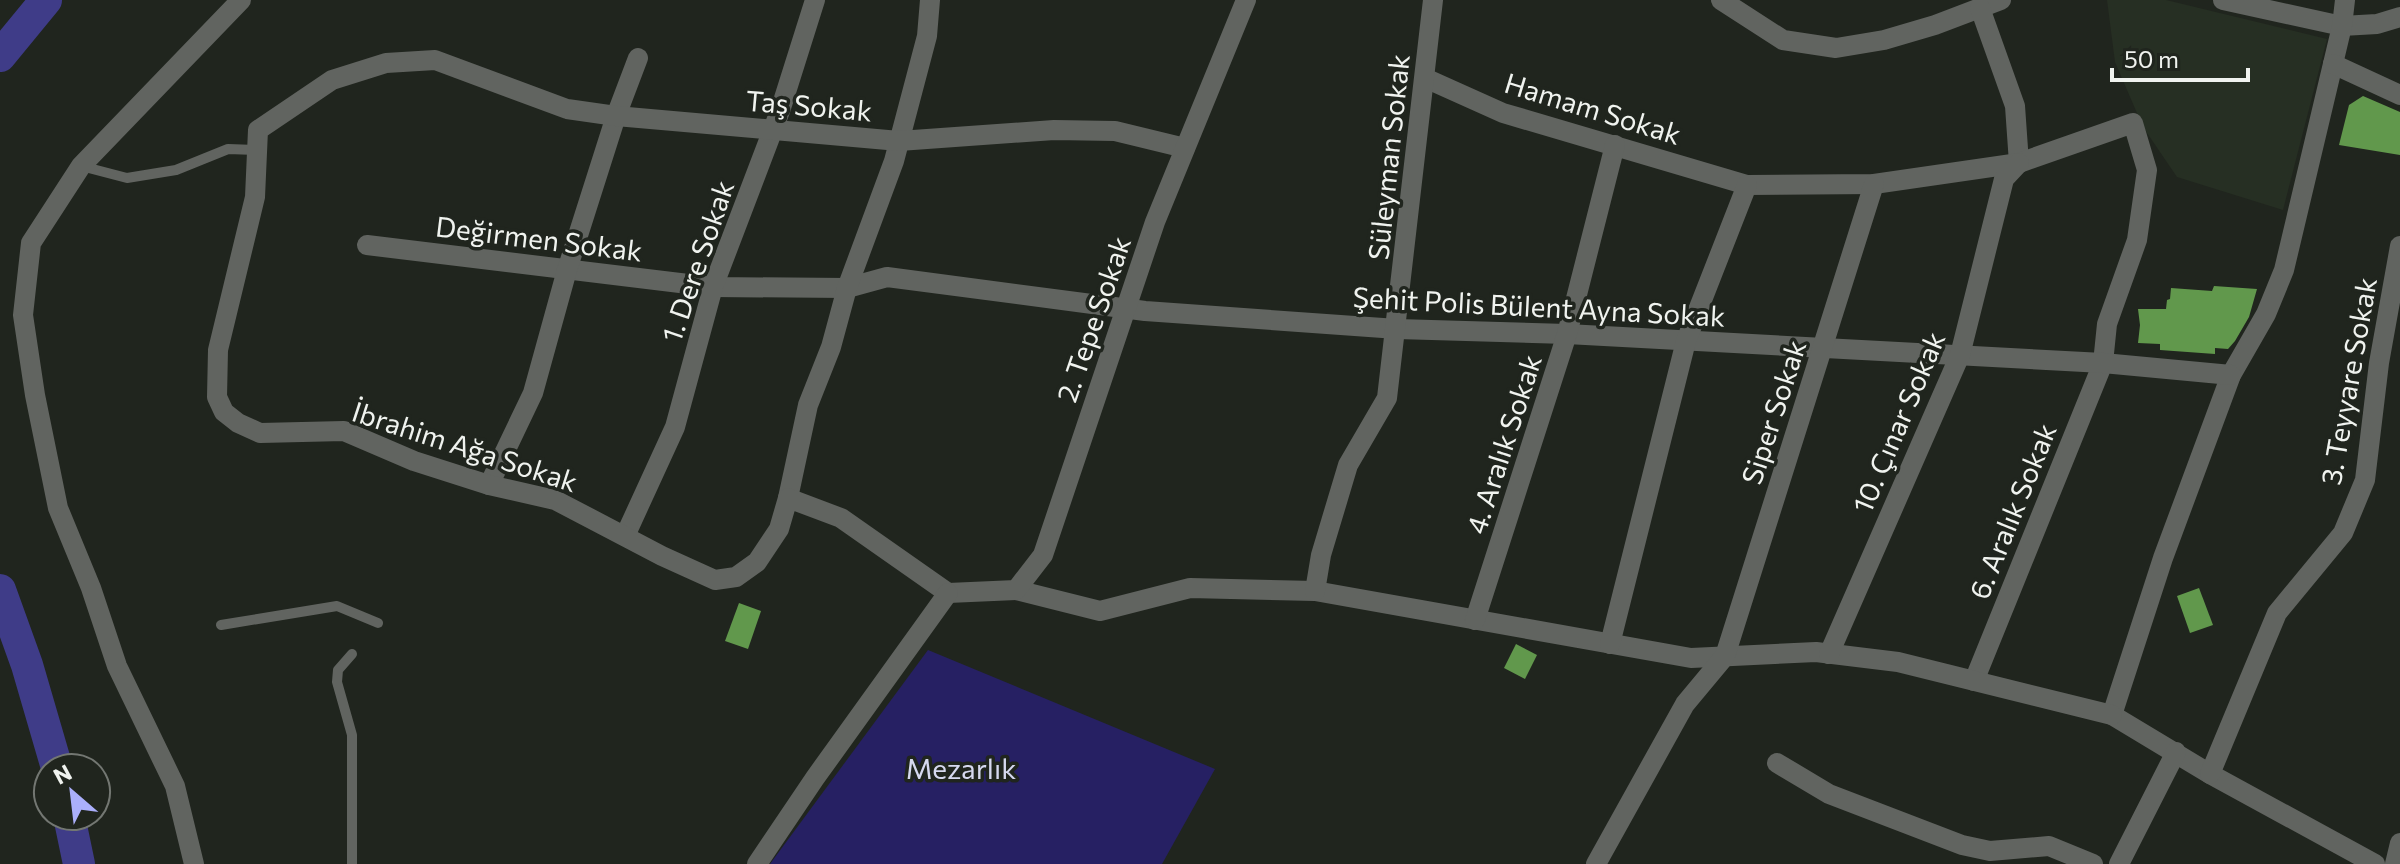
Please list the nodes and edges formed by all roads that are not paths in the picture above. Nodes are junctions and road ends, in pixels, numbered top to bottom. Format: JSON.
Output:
{"nodes":[{"id":1,"x":241,"y":0,"type":"edge"},
{"id":2,"x":815,"y":0,"type":"edge"},
{"id":3,"x":930,"y":0,"type":"edge"},
{"id":4,"x":1434,"y":0,"type":"edge"},
{"id":5,"x":1721,"y":0,"type":"edge"},
{"id":6,"x":2001,"y":0,"type":"edge"},
{"id":7,"x":2223,"y":0,"type":"edge"},
{"id":8,"x":2345,"y":0,"type":"edge"},
{"id":9,"x":1243,"y":1,"type":"edge"},
{"id":10,"x":1980,"y":8,"type":"junction"},
{"id":11,"x":2400,"y":17,"type":"edge"},
{"id":12,"x":2342,"y":26,"type":"junction"},
{"id":13,"x":638,"y":58,"type":"dead end"},
{"id":14,"x":2333,"y":64,"type":"junction"},
{"id":15,"x":1425,"y":78,"type":"junction"},
{"id":16,"x":2400,"y":95,"type":"edge"},
{"id":17,"x":616,"y":116,"type":"junction"},
{"id":18,"x":773,"y":130,"type":"junction"},
{"id":19,"x":899,"y":141,"type":"junction"},
{"id":20,"x":1615,"y":145,"type":"junction"},
{"id":21,"x":1185,"y":148,"type":"junction"},
{"id":22,"x":257,"y":150,"type":"junction"},
{"id":23,"x":2019,"y":163,"type":"junction"},
{"id":24,"x":81,"y":166,"type":"junction"},
{"id":25,"x":1874,"y":184,"type":"junction"},
{"id":26,"x":1747,"y":185,"type":"junction"},
{"id":27,"x":367,"y":245,"type":"dead end"},
{"id":28,"x":2400,"y":246,"type":"edge"},
{"id":29,"x":567,"y":270,"type":"junction"},
{"id":30,"x":713,"y":287,"type":"junction"},
{"id":31,"x":847,"y":288,"type":"junction"},
{"id":32,"x":1126,"y":308,"type":"junction"},
{"id":33,"x":1397,"y":329,"type":"junction"},
{"id":34,"x":1567,"y":334,"type":"junction"},
{"id":35,"x":1686,"y":341,"type":"junction"},
{"id":36,"x":1823,"y":348,"type":"junction"},
{"id":37,"x":1960,"y":355,"type":"junction"},
{"id":38,"x":2103,"y":363,"type":"junction"},
{"id":39,"x":2231,"y":375,"type":"junction"},
{"id":40,"x":489,"y":485,"type":"junction"},
{"id":41,"x":788,"y":498,"type":"junction"},
{"id":42,"x":625,"y":536,"type":"junction"},
{"id":43,"x":1016,"y":590,"type":"junction"},
{"id":44,"x":1315,"y":591,"type":"junction"},
{"id":45,"x":948,"y":593,"type":"junction"},
{"id":46,"x":1475,"y":620,"type":"junction"},
{"id":47,"x":378,"y":623,"type":"dead end"},
{"id":48,"x":221,"y":625,"type":"dead end"},
{"id":49,"x":1610,"y":644,"type":"junction"},
{"id":50,"x":352,"y":654,"type":"dead end"},
{"id":51,"x":1829,"y":654,"type":"junction"},
{"id":52,"x":1725,"y":656,"type":"junction"},
{"id":53,"x":1974,"y":681,"type":"junction"},
{"id":54,"x":2112,"y":715,"type":"junction"},
{"id":55,"x":2176,"y":752,"type":"junction"},
{"id":56,"x":1777,"y":763,"type":"dead end"},
{"id":57,"x":2210,"y":774,"type":"junction"},
{"id":58,"x":2400,"y":843,"type":"edge"},
{"id":59,"x":2015,"y":856,"type":"edge"},
{"id":60,"x":1602,"y":862,"type":"edge"},
{"id":61,"x":194,"y":864,"type":"edge"},
{"id":62,"x":352,"y":864,"type":"edge"},
{"id":63,"x":757,"y":864,"type":"edge"},
{"id":64,"x":2093,"y":864,"type":"edge"},
{"id":65,"x":2119,"y":864,"type":"edge"},
{"id":66,"x":2375,"y":864,"type":"edge"},
{"id":67,"x":2395,"y":864,"type":"edge"}],
"edges":[{"from":1,"to":24,"type":"street"},
{"from":2,"to":18,"type":"street","name":"1. Dere Sokak"},
{"from":3,"to":19,"type":"street","name":"İbrahim Ağa Sokak"},
{"from":4,"to":15,"type":"street","name":"Süleyman Sokak"},
{"from":5,"to":10,"type":"street"},
{"from":6,"to":10,"type":"street"},
{"from":7,"to":12,"type":"street"},
{"from":8,"to":12,"type":"street"},
{"from":9,"to":21,"type":"street","name":"2. Tepe Sokak"},
{"from":10,"to":23,"type":"street"},
{"from":11,"to":12,"type":"street"},
{"from":12,"to":14,"type":"street"},
{"from":13,"to":17,"type":"street"},
{"from":14,"to":16,"type":"street"},
{"from":14,"to":39,"type":"street"},
{"from":15,"to":20,"type":"street","name":"Hamam Sokak"},
{"from":15,"to":33,"type":"street","name":"Süleyman Sokak"},
{"from":17,"to":18,"type":"street","name":"Taş Sokak"},
{"from":17,"to":22,"type":"street","name":"Taş Sokak"},
{"from":17,"to":29,"type":"street"},
{"from":18,"to":19,"type":"street","name":"Taş Sokak"},
{"from":18,"to":30,"type":"street","name":"1. Dere Sokak"},
{"from":19,"to":21,"type":"street","name":"Taş Sokak"},
{"from":19,"to":31,"type":"street","name":"İbrahim Ağa Sokak"},
{"from":20,"to":26,"type":"street","name":"Hamam Sokak"},
{"from":20,"to":34,"type":"street","name":"4. Aralık Sokak"},
{"from":21,"to":32,"type":"street","name":"2. Tepe Sokak"},
{"from":22,"to":24,"type":"lane"},
{"from":22,"to":40,"type":"street","name":"İbrahim Ağa Sokak"},
{"from":23,"to":25,"type":"street","name":"Hamam Sokak"},
{"from":23,"to":37,"type":"street","name":"10. Çınar Sokak"},
{"from":23,"to":38,"type":"street","name":"6. Aralık Sokak"},
{"from":24,"to":61,"type":"street"},
{"from":25,"to":26,"type":"street","name":"Hamam Sokak"},
{"from":25,"to":36,"type":"street","name":"Siper Sokak"},
{"from":26,"to":35,"type":"street"},
{"from":27,"to":29,"type":"street","name":"Değirmen Sokak"},
{"from":28,"to":57,"type":"street","name":"3. Teyyare Sokak"},
{"from":29,"to":30,"type":"street","name":"Değirmen Sokak"},
{"from":29,"to":40,"type":"street"},
{"from":30,"to":31,"type":"street","name":"Değirmen Sokak"},
{"from":30,"to":42,"type":"street","name":"1. Dere Sokak"},
{"from":31,"to":32,"type":"street","name":"Şehit Polis Bülent Ayna Sokak"},
{"from":31,"to":41,"type":"street","name":"İbrahim Ağa Sokak"},
{"from":32,"to":33,"type":"street","name":"Şehit Polis Bülent Ayna Sokak"},
{"from":32,"to":43,"type":"street","name":"2. Tepe Sokak"},
{"from":33,"to":34,"type":"street","name":"Şehit Polis Bülent Ayna Sokak"},
{"from":33,"to":44,"type":"street","name":"Süleyman Sokak"},
{"from":34,"to":35,"type":"street","name":"Şehit Polis Bülent Ayna Sokak"},
{"from":34,"to":46,"type":"street","name":"4. Aralık Sokak"},
{"from":35,"to":36,"type":"street","name":"Şehit Polis Bülent Ayna Sokak"},
{"from":35,"to":49,"type":"street"},
{"from":36,"to":37,"type":"street","name":"Şehit Polis Bülent Ayna Sokak"},
{"from":36,"to":52,"type":"street","name":"Siper Sokak"},
{"from":37,"to":38,"type":"street","name":"Şehit Polis Bülent Ayna Sokak"},
{"from":37,"to":51,"type":"street","name":"10. Çınar Sokak"},
{"from":38,"to":39,"type":"street","name":"Şehit Polis Bülent Ayna Sokak"},
{"from":38,"to":53,"type":"street","name":"6. Aralık Sokak"},
{"from":39,"to":54,"type":"street"},
{"from":40,"to":42,"type":"street","name":"İbrahim Ağa Sokak"},
{"from":41,"to":42,"type":"street","name":"İbrahim Ağa Sokak"},
{"from":41,"to":45,"type":"street"},
{"from":43,"to":44,"type":"street"},
{"from":43,"to":45,"type":"street"},
{"from":44,"to":46,"type":"street"},
{"from":45,"to":63,"type":"street"},
{"from":46,"to":49,"type":"street"},
{"from":47,"to":48,"type":"lane"},
{"from":49,"to":52,"type":"street"},
{"from":50,"to":62,"type":"lane"},
{"from":51,"to":52,"type":"street"},
{"from":51,"to":53,"type":"street"},
{"from":52,"to":60,"type":"street"},
{"from":53,"to":54,"type":"street"},
{"from":54,"to":55,"type":"street"},
{"from":55,"to":57,"type":"street"},
{"from":55,"to":65,"type":"street"},
{"from":56,"to":59,"type":"street"},
{"from":57,"to":66,"type":"street"},
{"from":58,"to":67,"type":"street"},
{"from":59,"to":64,"type":"street"}]}
